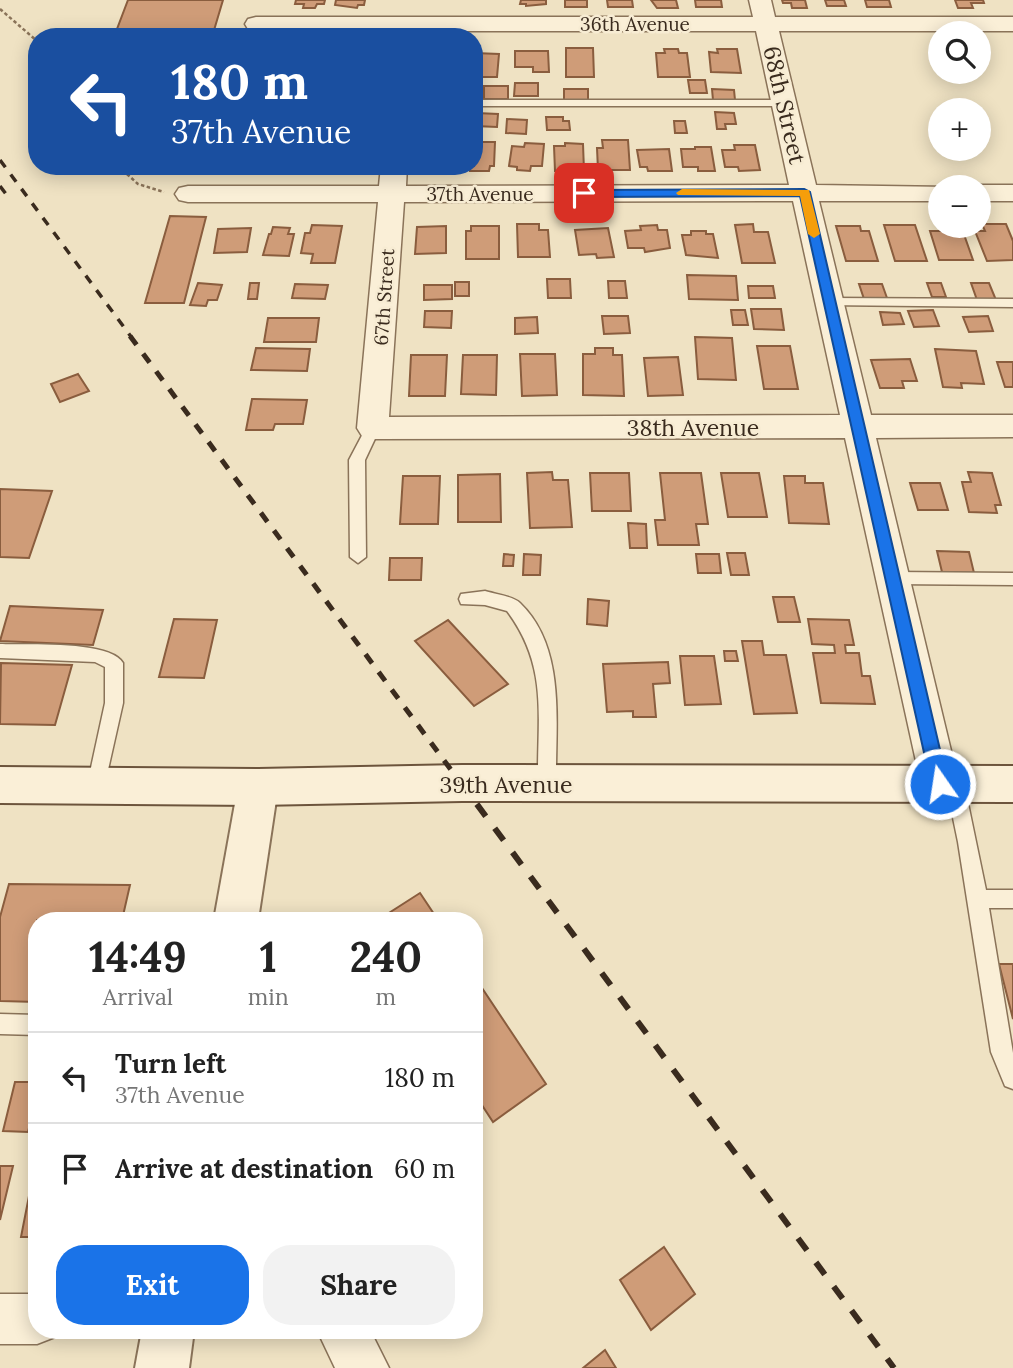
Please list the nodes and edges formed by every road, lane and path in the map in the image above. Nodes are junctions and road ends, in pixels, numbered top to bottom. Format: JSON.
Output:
{"nodes":[{"id":1,"x":407,"y":0,"type":"edge"},
{"id":2,"x":0,"y":9,"type":"edge"},
{"id":3,"x":763,"y":12,"type":"edge"},
{"id":4,"x":257,"y":24,"type":"dead end"},
{"id":5,"x":1013,"y":24,"type":"edge"},
{"id":6,"x":355,"y":28,"type":"edge"},
{"id":7,"x":404,"y":28,"type":"edge"},
{"id":8,"x":444,"y":28,"type":"edge"},
{"id":9,"x":28,"y":33,"type":"edge"},
{"id":10,"x":483,"y":103,"type":"edge"},
{"id":11,"x":784,"y":103,"type":"junction"},
{"id":12,"x":124,"y":175,"type":"edge"},
{"id":13,"x":393,"y":180,"type":"edge"},
{"id":14,"x":804,"y":192,"type":"junction"},
{"id":15,"x":928,"y":193,"type":"edge"},
{"id":16,"x":991,"y":193,"type":"edge"},
{"id":17,"x":1013,"y":193,"type":"edge"},
{"id":18,"x":188,"y":194,"type":"joint"},
{"id":19,"x":829,"y":302,"type":"junction"},
{"id":20,"x":1013,"y":303,"type":"edge"},
{"id":21,"x":1013,"y":426,"type":"edge"},
{"id":22,"x":858,"y":427,"type":"junction"},
{"id":23,"x":373,"y":428,"type":"junction"},
{"id":24,"x":358,"y":557,"type":"dead end"},
{"id":25,"x":892,"y":578,"type":"junction"},
{"id":26,"x":1013,"y":579,"type":"edge"},
{"id":27,"x":467,"y":599,"type":"dead end"},
{"id":28,"x":0,"y":651,"type":"edge"},
{"id":29,"x":547,"y":783,"type":"junction"},
{"id":30,"x":947,"y":784,"type":"junction"},
{"id":31,"x":1013,"y":784,"type":"edge"},
{"id":32,"x":96,"y":786,"type":"junction"},
{"id":33,"x":258,"y":787,"type":"junction"},
{"id":34,"x":2,"y":792,"type":"edge"},
{"id":35,"x":977,"y":899,"type":"junction"},
{"id":36,"x":1013,"y":899,"type":"edge"},
{"id":37,"x":237,"y":912,"type":"edge"},
{"id":38,"x":0,"y":1024,"type":"edge"},
{"id":39,"x":28,"y":1025,"type":"edge"},
{"id":40,"x":1013,"y":1078,"type":"edge"},
{"id":41,"x":0,"y":1319,"type":"edge"},
{"id":42,"x":28,"y":1319,"type":"edge"},
{"id":43,"x":167,"y":1339,"type":"edge"},
{"id":44,"x":347,"y":1339,"type":"edge"},
{"id":45,"x":162,"y":1368,"type":"edge"},
{"id":46,"x":363,"y":1368,"type":"edge"}],
"edges":[{"from":1,"to":7,"type":"street"},
{"from":2,"to":9,"type":"path"},
{"from":3,"to":5,"type":"street","name":"36th Avenue"},
{"from":3,"to":8,"type":"street","name":"36th Avenue"},
{"from":3,"to":11,"type":"street","name":"68th Street"},
{"from":4,"to":6,"type":"street","name":"36th Avenue"},
{"from":10,"to":11,"type":"lane"},
{"from":11,"to":14,"type":"street","name":"68th Street"},
{"from":12,"to":18,"type":"path"},
{"from":13,"to":14,"type":"street","name":"37th Avenue"},
{"from":13,"to":18,"type":"street","name":"37th Avenue"},
{"from":13,"to":23,"type":"street","name":"67th Street"},
{"from":14,"to":15,"type":"street","name":"37th Avenue"},
{"from":14,"to":19,"type":"street","name":"68th Street"},
{"from":16,"to":17,"type":"street"},
{"from":19,"to":20,"type":"lane"},
{"from":19,"to":22,"type":"street","name":"68th Street"},
{"from":21,"to":22,"type":"street","name":"38th Avenue"},
{"from":22,"to":23,"type":"street","name":"38th Avenue"},
{"from":22,"to":25,"type":"street","name":"68th Street"},
{"from":23,"to":24,"type":"lane"},
{"from":25,"to":26,"type":"lane"},
{"from":25,"to":30,"type":"street","name":"68th Street"},
{"from":27,"to":29,"type":"lane"},
{"from":28,"to":32,"type":"lane"},
{"from":29,"to":30,"type":"main road","name":"39th Avenue"},
{"from":29,"to":33,"type":"main road","name":"39th Avenue"},
{"from":30,"to":31,"type":"main road","name":"39th Avenue"},
{"from":30,"to":35,"type":"lane"},
{"from":32,"to":33,"type":"main road","name":"39th Avenue"},
{"from":32,"to":34,"type":"main road","name":"39th Avenue"},
{"from":33,"to":37,"type":"main road"},
{"from":35,"to":36,"type":"lane"},
{"from":35,"to":40,"type":"lane"},
{"from":38,"to":39,"type":"lane"},
{"from":41,"to":42,"type":"street"},
{"from":43,"to":45,"type":"main road"},
{"from":44,"to":46,"type":"street"}]}
